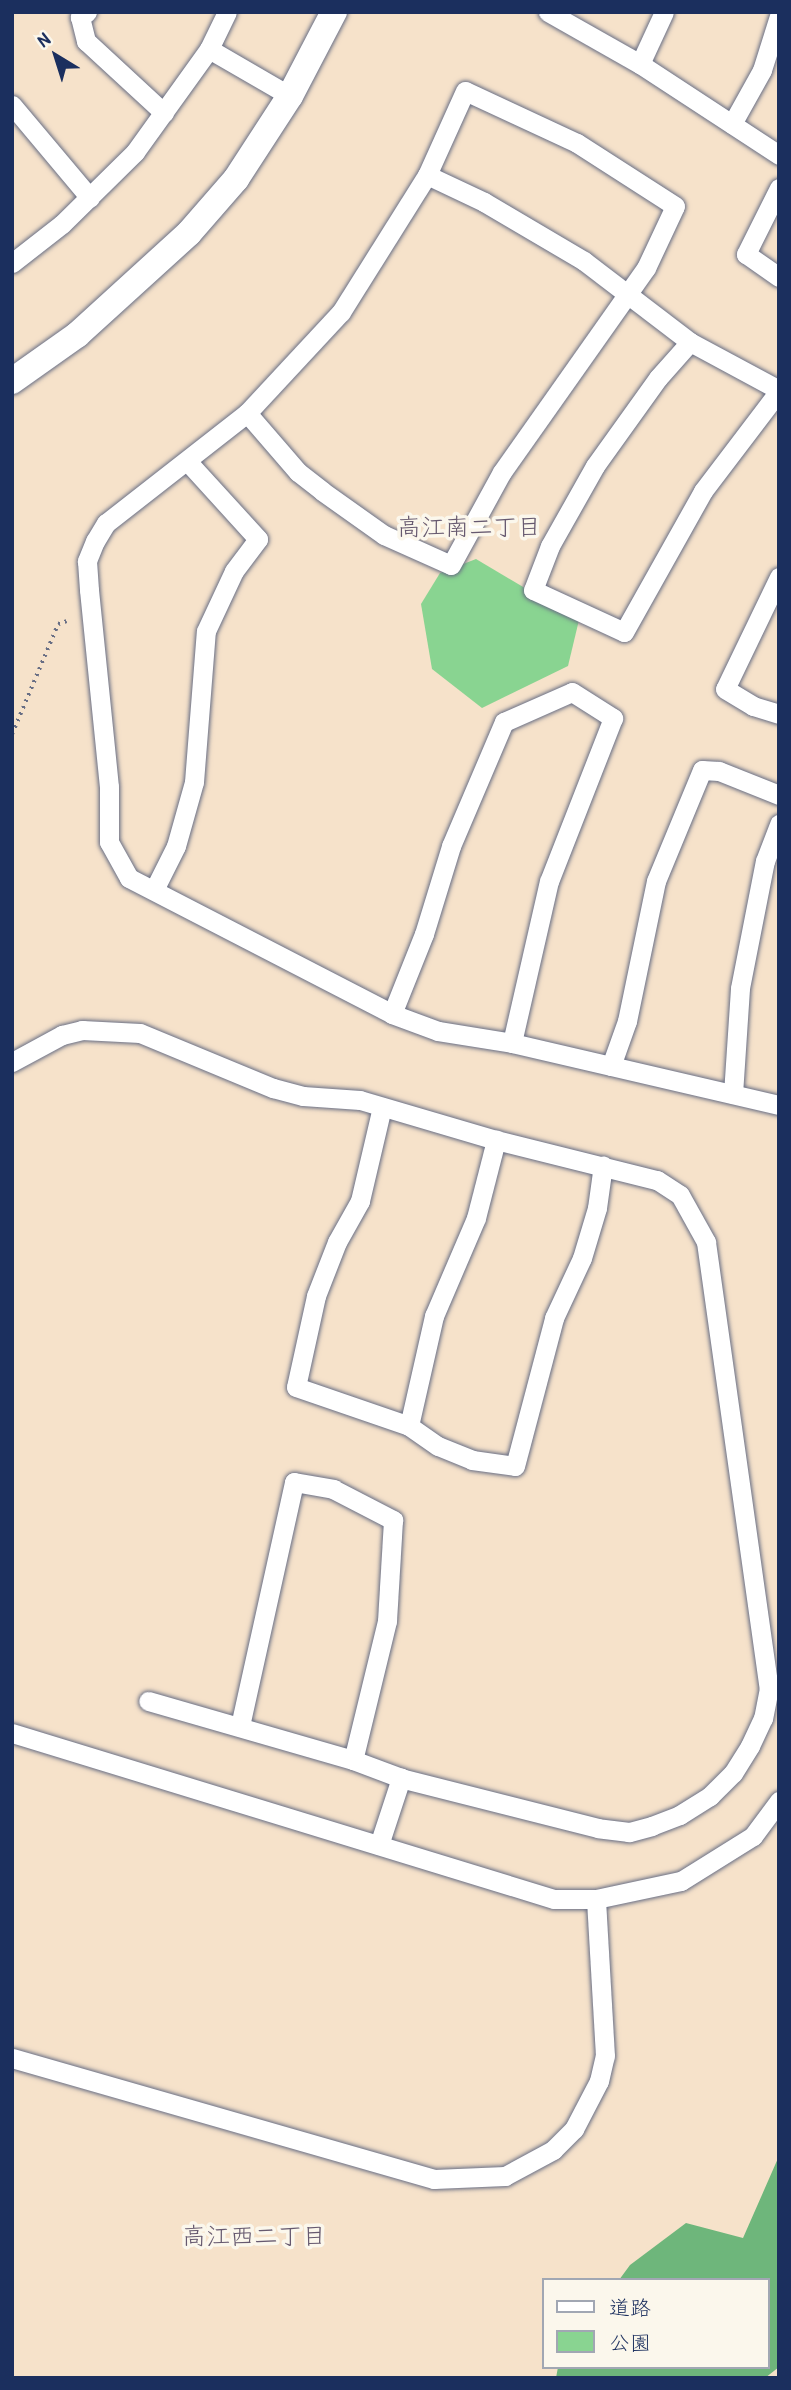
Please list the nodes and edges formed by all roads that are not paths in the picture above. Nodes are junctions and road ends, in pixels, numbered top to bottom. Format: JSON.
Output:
{"nodes":[{"id":1,"x":87,"y":12,"type":"edge"},
{"id":2,"x":227,"y":12,"type":"edge"},
{"id":3,"x":334,"y":12,"type":"edge"},
{"id":4,"x":548,"y":12,"type":"edge"},
{"id":5,"x":664,"y":12,"type":"edge"},
{"id":6,"x":779,"y":16,"type":"edge"},
{"id":7,"x":209,"y":49,"type":"junction"},
{"id":8,"x":640,"y":64,"type":"junction"},
{"id":9,"x":290,"y":96,"type":"junction"},
{"id":10,"x":12,"y":105,"type":"edge"},
{"id":11,"x":164,"y":113,"type":"junction"},
{"id":12,"x":732,"y":124,"type":"junction"},
{"id":13,"x":779,"y":155,"type":"edge"},
{"id":14,"x":427,"y":175,"type":"junction"},
{"id":15,"x":779,"y":188,"type":"edge"},
{"id":16,"x":90,"y":198,"type":"junction"},
{"id":17,"x":12,"y":263,"type":"edge"},
{"id":18,"x":779,"y":278,"type":"edge"},
{"id":19,"x":627,"y":294,"type":"junction"},
{"id":20,"x":690,"y":342,"type":"junction"},
{"id":21,"x":12,"y":381,"type":"edge"},
{"id":22,"x":779,"y":390,"type":"edge"},
{"id":23,"x":247,"y":413,"type":"junction"},
{"id":24,"x":187,"y":461,"type":"junction"},
{"id":25,"x":779,"y":577,"type":"edge"},
{"id":26,"x":779,"y":714,"type":"edge"},
{"id":27,"x":779,"y":795,"type":"edge"},
{"id":28,"x":779,"y":824,"type":"edge"},
{"id":29,"x":154,"y":890,"type":"junction"},
{"id":30,"x":391,"y":1014,"type":"junction"},
{"id":31,"x":512,"y":1043,"type":"junction"},
{"id":32,"x":12,"y":1062,"type":"edge"},
{"id":33,"x":611,"y":1066,"type":"junction"},
{"id":34,"x":733,"y":1094,"type":"junction"},
{"id":35,"x":779,"y":1105,"type":"edge"},
{"id":36,"x":382,"y":1107,"type":"junction"},
{"id":37,"x":496,"y":1140,"type":"junction"},
{"id":38,"x":603,"y":1165,"type":"junction"},
{"id":39,"x":409,"y":1426,"type":"junction"},
{"id":40,"x":148,"y":1701,"type":"dead end"},
{"id":41,"x":240,"y":1726,"type":"junction"},
{"id":42,"x":12,"y":1733,"type":"edge"},
{"id":43,"x":353,"y":1760,"type":"junction"},
{"id":44,"x":401,"y":1778,"type":"junction"},
{"id":45,"x":779,"y":1801,"type":"edge"},
{"id":46,"x":379,"y":1845,"type":"junction"},
{"id":47,"x":596,"y":1899,"type":"junction"},
{"id":48,"x":12,"y":2058,"type":"edge"}],
"edges":[{"from":1,"to":11,"type":"street"},
{"from":2,"to":7,"type":"street"},
{"from":3,"to":9,"type":"street"},
{"from":4,"to":8,"type":"street"},
{"from":5,"to":8,"type":"street"},
{"from":6,"to":12,"type":"street"},
{"from":7,"to":9,"type":"street"},
{"from":7,"to":11,"type":"street"},
{"from":8,"to":12,"type":"street"},
{"from":9,"to":21,"type":"street"},
{"from":10,"to":16,"type":"street"},
{"from":11,"to":16,"type":"street"},
{"from":12,"to":13,"type":"street"},
{"from":14,"to":19,"type":"street"},
{"from":14,"to":19,"type":"street"},
{"from":14,"to":23,"type":"street"},
{"from":15,"to":18,"type":"street"},
{"from":16,"to":17,"type":"street"},
{"from":19,"to":20,"type":"street"},
{"from":19,"to":23,"type":"street"},
{"from":20,"to":22,"type":"street"},
{"from":20,"to":22,"type":"street"},
{"from":23,"to":24,"type":"street"},
{"from":24,"to":29,"type":"street"},
{"from":24,"to":29,"type":"street"},
{"from":25,"to":26,"type":"street"},
{"from":27,"to":33,"type":"street"},
{"from":28,"to":34,"type":"street"},
{"from":29,"to":30,"type":"street"},
{"from":30,"to":31,"type":"street"},
{"from":30,"to":31,"type":"street"},
{"from":31,"to":33,"type":"street"},
{"from":32,"to":36,"type":"street"},
{"from":33,"to":34,"type":"street"},
{"from":34,"to":35,"type":"street"},
{"from":36,"to":37,"type":"street"},
{"from":36,"to":39,"type":"street"},
{"from":37,"to":38,"type":"street"},
{"from":37,"to":39,"type":"street"},
{"from":38,"to":39,"type":"street"},
{"from":38,"to":44,"type":"street"},
{"from":40,"to":41,"type":"street"},
{"from":41,"to":43,"type":"street"},
{"from":41,"to":43,"type":"street"},
{"from":42,"to":46,"type":"street"},
{"from":43,"to":44,"type":"street"},
{"from":44,"to":46,"type":"street"},
{"from":45,"to":47,"type":"street"},
{"from":46,"to":47,"type":"street"},
{"from":47,"to":48,"type":"street"}]}
